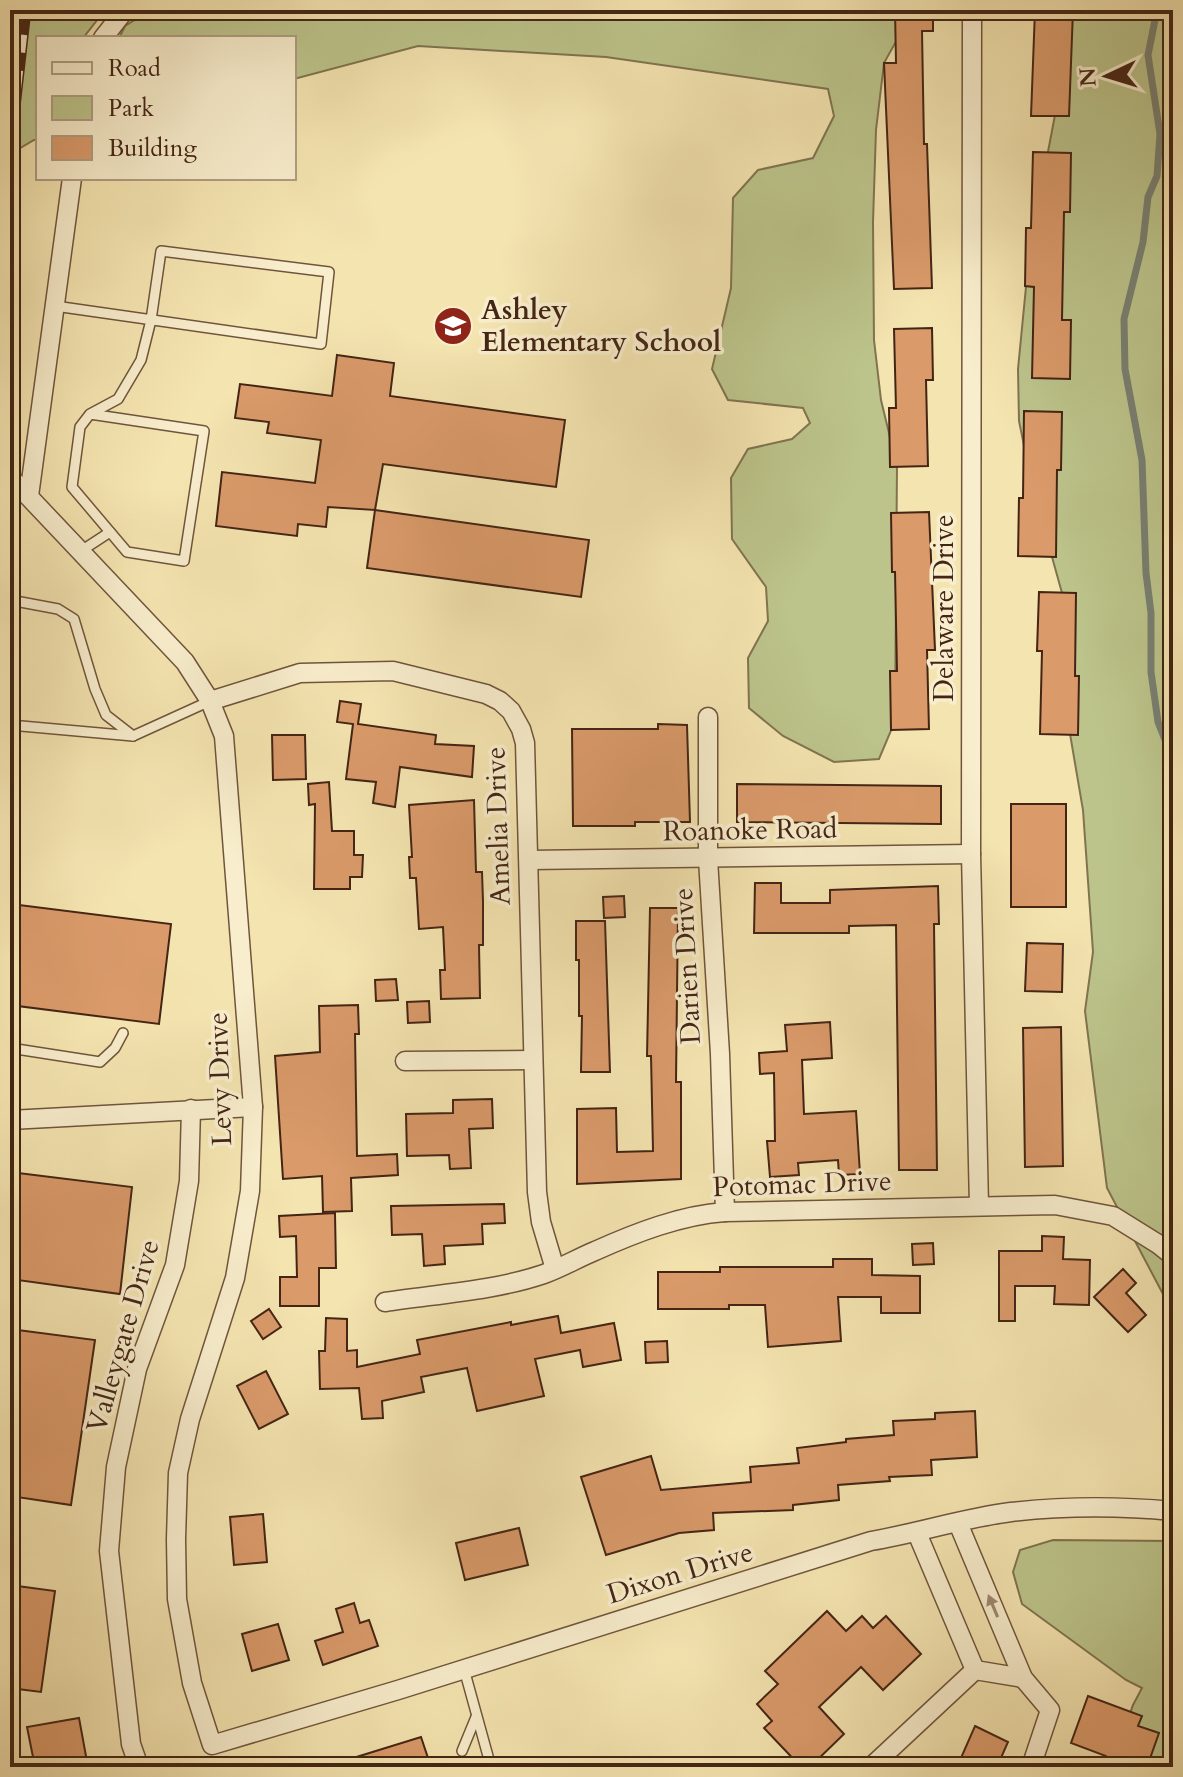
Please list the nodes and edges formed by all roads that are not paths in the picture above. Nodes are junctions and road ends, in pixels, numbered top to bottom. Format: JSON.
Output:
{"nodes":[{"id":1,"x":125,"y":10,"type":"edge"},
{"id":2,"x":972,"y":10,"type":"edge"},
{"id":3,"x":105,"y":36,"type":"edge"},
{"id":4,"x":72,"y":180,"type":"edge"},
{"id":5,"x":55,"y":306,"type":"junction"},
{"id":6,"x":151,"y":320,"type":"junction"},
{"id":7,"x":90,"y":414,"type":"junction"},
{"id":8,"x":10,"y":477,"type":"edge"},
{"id":9,"x":29,"y":496,"type":"junction"},
{"id":10,"x":110,"y":532,"type":"junction"},
{"id":11,"x":81,"y":551,"type":"junction"},
{"id":12,"x":10,"y":600,"type":"edge"},
{"id":13,"x":210,"y":701,"type":"junction"},
{"id":14,"x":708,"y":717,"type":"dead end"},
{"id":15,"x":10,"y":725,"type":"edge"},
{"id":16,"x":133,"y":736,"type":"junction"},
{"id":17,"x":971,"y":854,"type":"junction"},
{"id":18,"x":708,"y":859,"type":"junction"},
{"id":19,"x":530,"y":860,"type":"junction"},
{"id":20,"x":123,"y":1033,"type":"dead end"},
{"id":21,"x":10,"y":1048,"type":"edge"},
{"id":22,"x":533,"y":1060,"type":"junction"},
{"id":23,"x":405,"y":1061,"type":"dead end"},
{"id":24,"x":253,"y":1107,"type":"junction"},
{"id":25,"x":191,"y":1109,"type":"junction"},
{"id":26,"x":10,"y":1120,"type":"edge"},
{"id":27,"x":979,"y":1206,"type":"junction"},
{"id":28,"x":725,"y":1212,"type":"junction"},
{"id":29,"x":1173,"y":1256,"type":"edge"},
{"id":30,"x":555,"y":1269,"type":"junction"},
{"id":31,"x":385,"y":1302,"type":"dead end"},
{"id":32,"x":1173,"y":1511,"type":"edge"},
{"id":33,"x":958,"y":1523,"type":"junction"},
{"id":34,"x":917,"y":1533,"type":"junction"},
{"id":35,"x":464,"y":1669,"type":"junction"},
{"id":36,"x":975,"y":1670,"type":"junction"},
{"id":37,"x":1023,"y":1678,"type":"junction"},
{"id":38,"x":476,"y":1717,"type":"junction"},
{"id":39,"x":212,"y":1745,"type":"joint"},
{"id":40,"x":462,"y":1751,"type":"dead end"},
{"id":41,"x":139,"y":1767,"type":"edge"},
{"id":42,"x":491,"y":1767,"type":"edge"},
{"id":43,"x":871,"y":1767,"type":"edge"},
{"id":44,"x":1031,"y":1767,"type":"edge"}],
"edges":[{"from":1,"to":3,"type":"street"},
{"from":2,"to":17,"type":"street","name":"Delaware Drive"},
{"from":4,"to":5,"type":"street"},
{"from":5,"to":6,"type":"lane"},
{"from":5,"to":9,"type":"street"},
{"from":6,"to":6,"type":"lane"},
{"from":6,"to":7,"type":"lane"},
{"from":7,"to":10,"type":"lane"},
{"from":7,"to":10,"type":"lane"},
{"from":8,"to":9,"type":"street","name":"Levy Drive"},
{"from":9,"to":11,"type":"street","name":"Levy Drive"},
{"from":10,"to":11,"type":"lane"},
{"from":11,"to":13,"type":"street","name":"Levy Drive"},
{"from":12,"to":16,"type":"lane"},
{"from":13,"to":16,"type":"lane","name":"Amelia Drive"},
{"from":13,"to":19,"type":"street","name":"Amelia Drive"},
{"from":13,"to":24,"type":"street","name":"Levy Drive"},
{"from":14,"to":18,"type":"street","name":"Darien Drive"},
{"from":15,"to":16,"type":"lane","name":"Amelia Drive"},
{"from":17,"to":18,"type":"street","name":"Roanoke Road"},
{"from":17,"to":27,"type":"street","name":"Delaware Drive"},
{"from":18,"to":19,"type":"street","name":"Roanoke Road"},
{"from":18,"to":28,"type":"street","name":"Darien Drive"},
{"from":19,"to":22,"type":"street","name":"Amelia Drive"},
{"from":20,"to":21,"type":"lane"},
{"from":22,"to":23,"type":"street"},
{"from":22,"to":30,"type":"street","name":"Amelia Drive"},
{"from":24,"to":25,"type":"street"},
{"from":24,"to":39,"type":"street","name":"Levy Drive"},
{"from":25,"to":26,"type":"street"},
{"from":25,"to":41,"type":"street","name":"Valleygate Drive"},
{"from":27,"to":28,"type":"street","name":"Potomac Drive"},
{"from":27,"to":29,"type":"street","name":"Potomac Drive"},
{"from":28,"to":30,"type":"street","name":"Potomac Drive"},
{"from":30,"to":31,"type":"street","name":"Potomac Drive"},
{"from":32,"to":33,"type":"street","name":"Dixon Drive"},
{"from":33,"to":34,"type":"street","name":"Dixon Drive"},
{"from":37,"to":33,"type":"street","one_way":true},
{"from":34,"to":35,"type":"street","name":"Dixon Drive"},
{"from":34,"to":36,"type":"street"},
{"from":35,"to":38,"type":"lane"},
{"from":35,"to":39,"type":"street","name":"Dixon Drive"},
{"from":36,"to":37,"type":"street"},
{"from":36,"to":43,"type":"street"},
{"from":37,"to":44,"type":"street"},
{"from":38,"to":40,"type":"lane"},
{"from":38,"to":42,"type":"lane"}]}
